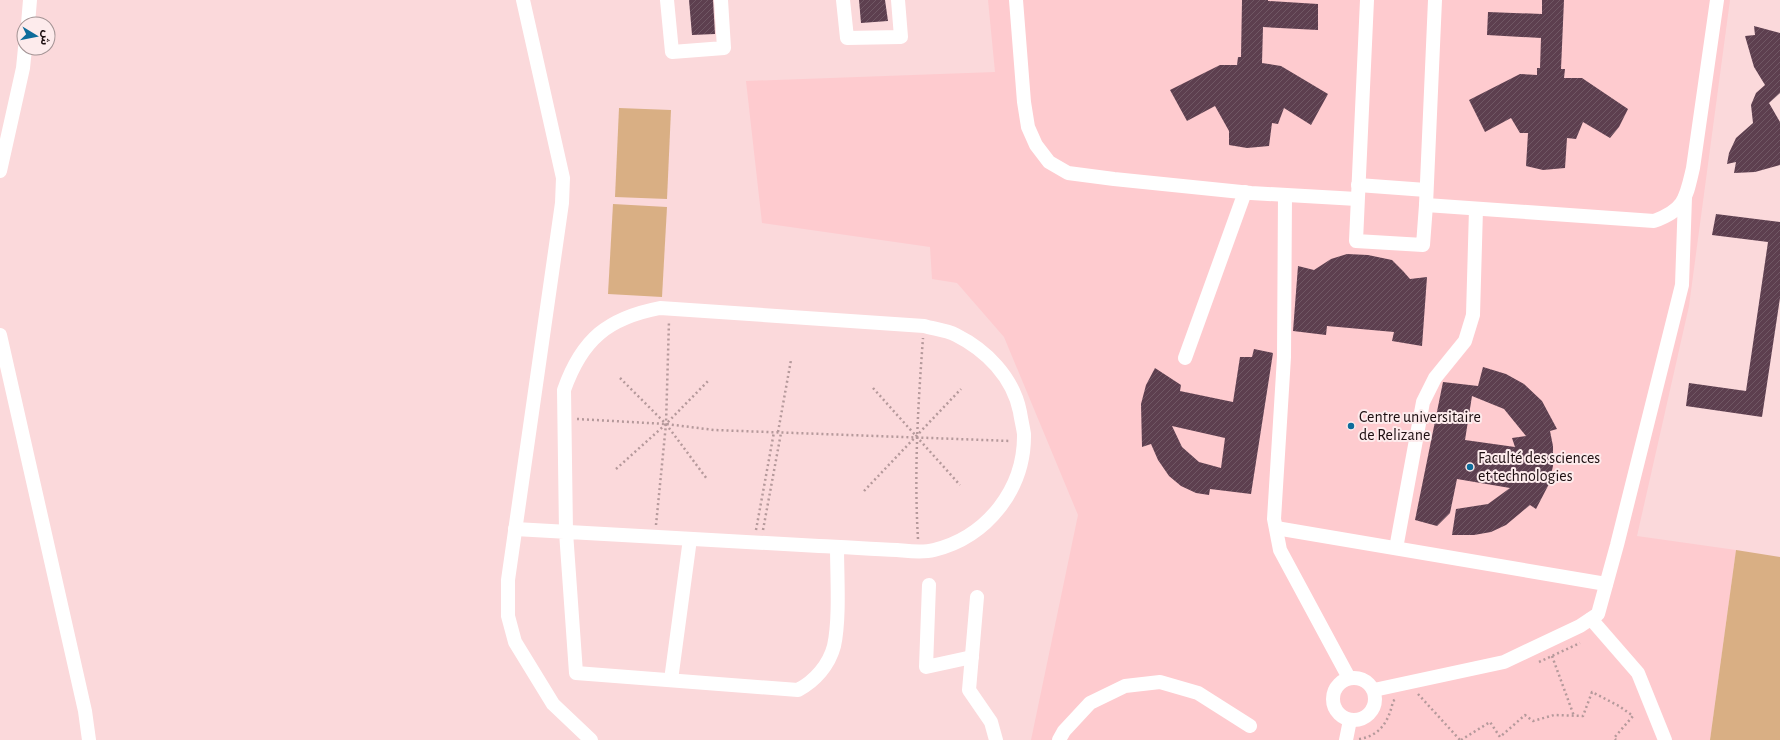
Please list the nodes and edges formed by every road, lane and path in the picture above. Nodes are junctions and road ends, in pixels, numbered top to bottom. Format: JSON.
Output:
{"nodes":[{"id":1,"x":30,"y":0,"type":"edge"},
{"id":2,"x":523,"y":0,"type":"edge"},
{"id":3,"x":667,"y":0,"type":"edge"},
{"id":4,"x":721,"y":0,"type":"edge"},
{"id":5,"x":843,"y":0,"type":"edge"},
{"id":6,"x":898,"y":0,"type":"edge"},
{"id":7,"x":1016,"y":0,"type":"edge"},
{"id":8,"x":1367,"y":0,"type":"edge"},
{"id":9,"x":1435,"y":0,"type":"edge"},
{"id":10,"x":1717,"y":0,"type":"edge"},
{"id":11,"x":29,"y":16,"type":"edge"},
{"id":12,"x":25,"y":56,"type":"edge"},
{"id":13,"x":0,"y":171,"type":"edge"},
{"id":14,"x":1358,"y":185,"type":"junction"},
{"id":15,"x":1426,"y":190,"type":"junction"},
{"id":16,"x":1245,"y":192,"type":"junction"},
{"id":17,"x":1285,"y":195,"type":"junction"},
{"id":18,"x":1685,"y":198,"type":"junction"},
{"id":19,"x":1357,"y":199,"type":"junction"},
{"id":20,"x":1426,"y":205,"type":"junction"},
{"id":21,"x":1476,"y":209,"type":"junction"},
{"id":22,"x":670,"y":308,"type":"junction"},
{"id":23,"x":924,"y":326,"type":"junction"},
{"id":24,"x":0,"y":335,"type":"edge"},
{"id":25,"x":1185,"y":358,"type":"dead end"},
{"id":26,"x":791,"y":360,"type":"dead end"},
{"id":27,"x":620,"y":378,"type":"dead end"},
{"id":28,"x":709,"y":380,"type":"dead end"},
{"id":29,"x":873,"y":388,"type":"dead end"},
{"id":30,"x":961,"y":389,"type":"dead end"},
{"id":31,"x":564,"y":418,"type":"junction"},
{"id":32,"x":666,"y":424,"type":"junction"},
{"id":33,"x":774,"y":432,"type":"junction"},
{"id":34,"x":780,"y":432,"type":"junction"},
{"id":35,"x":916,"y":437,"type":"junction"},
{"id":36,"x":1023,"y":442,"type":"junction"},
{"id":37,"x":616,"y":469,"type":"dead end"},
{"id":38,"x":707,"y":479,"type":"dead end"},
{"id":39,"x":960,"y":485,"type":"dead end"},
{"id":40,"x":864,"y":491,"type":"dead end"},
{"id":41,"x":1276,"y":528,"type":"junction"},
{"id":42,"x":515,"y":530,"type":"junction"},
{"id":43,"x":566,"y":532,"type":"junction"},
{"id":44,"x":655,"y":537,"type":"junction"},
{"id":45,"x":690,"y":539,"type":"junction"},
{"id":46,"x":758,"y":542,"type":"junction"},
{"id":47,"x":1397,"y":543,"type":"dead end"},
{"id":48,"x":837,"y":547,"type":"junction"},
{"id":49,"x":919,"y":551,"type":"junction"},
{"id":50,"x":1606,"y":584,"type":"junction"},
{"id":51,"x":929,"y":585,"type":"dead end"},
{"id":52,"x":977,"y":597,"type":"dead end"},
{"id":53,"x":1591,"y":619,"type":"junction"},
{"id":54,"x":1552,"y":656,"type":"dead end"},
{"id":55,"x":972,"y":657,"type":"junction"},
{"id":56,"x":1349,"y":678,"type":"junction"},
{"id":57,"x":671,"y":680,"type":"junction"},
{"id":58,"x":1409,"y":683,"type":"junction"},
{"id":59,"x":1374,"y":690,"type":"junction"},
{"id":60,"x":1574,"y":716,"type":"junction"},
{"id":61,"x":1350,"y":720,"type":"junction"},
{"id":62,"x":1250,"y":726,"type":"dead end"},
{"id":63,"x":89,"y":740,"type":"edge"},
{"id":64,"x":591,"y":740,"type":"edge"},
{"id":65,"x":996,"y":740,"type":"edge"},
{"id":66,"x":1058,"y":740,"type":"edge"},
{"id":67,"x":1346,"y":740,"type":"edge"},
{"id":68,"x":1461,"y":740,"type":"edge"},
{"id":69,"x":1616,"y":740,"type":"edge"},
{"id":70,"x":1665,"y":740,"type":"edge"}],
"edges":[{"from":1,"to":11,"type":"street"},
{"from":2,"to":42,"type":"street"},
{"from":3,"to":4,"type":"street"},
{"from":5,"to":6,"type":"street"},
{"from":7,"to":16,"type":"street"},
{"from":8,"to":14,"type":"street"},
{"from":9,"to":15,"type":"street"},
{"from":10,"to":18,"type":"street"},
{"from":12,"to":13,"type":"street"},
{"from":14,"to":15,"type":"street"},
{"from":14,"to":19,"type":"street"},
{"from":15,"to":20,"type":"street"},
{"from":16,"to":17,"type":"street"},
{"from":16,"to":25,"type":"street"},
{"from":17,"to":19,"type":"street"},
{"from":17,"to":41,"type":"street"},
{"from":18,"to":21,"type":"street"},
{"from":18,"to":50,"type":"street"},
{"from":19,"to":20,"type":"street"},
{"from":20,"to":21,"type":"street"},
{"from":21,"to":47,"type":"street"},
{"from":22,"to":23,"type":"street"},
{"from":22,"to":31,"type":"street"},
{"from":22,"to":32,"type":"path"},
{"from":23,"to":35,"type":"path"},
{"from":23,"to":36,"type":"street"},
{"from":24,"to":63,"type":"street"},
{"from":26,"to":34,"type":"path"},
{"from":27,"to":32,"type":"path"},
{"from":28,"to":32,"type":"path"},
{"from":29,"to":35,"type":"path"},
{"from":30,"to":35,"type":"path"},
{"from":31,"to":32,"type":"path"},
{"from":31,"to":43,"type":"street"},
{"from":32,"to":33,"type":"path"},
{"from":32,"to":37,"type":"path"},
{"from":32,"to":38,"type":"path"},
{"from":32,"to":44,"type":"path"},
{"from":33,"to":34,"type":"path"},
{"from":33,"to":46,"type":"path"},
{"from":34,"to":35,"type":"path"},
{"from":34,"to":46,"type":"path"},
{"from":35,"to":36,"type":"path"},
{"from":35,"to":39,"type":"path"},
{"from":35,"to":40,"type":"path"},
{"from":35,"to":49,"type":"path"},
{"from":36,"to":49,"type":"street"},
{"from":41,"to":50,"type":"street"},
{"from":41,"to":56,"type":"street"},
{"from":42,"to":43,"type":"street"},
{"from":42,"to":64,"type":"street"},
{"from":43,"to":44,"type":"street"},
{"from":43,"to":57,"type":"street"},
{"from":44,"to":45,"type":"street"},
{"from":45,"to":46,"type":"street"},
{"from":45,"to":57,"type":"street"},
{"from":46,"to":48,"type":"street"},
{"from":48,"to":49,"type":"street"},
{"from":48,"to":57,"type":"street"},
{"from":50,"to":53,"type":"street"},
{"from":51,"to":55,"type":"street"},
{"from":52,"to":55,"type":"street"},
{"from":53,"to":58,"type":"street"},
{"from":53,"to":70,"type":"street"},
{"from":54,"to":60,"type":"path"},
{"from":55,"to":65,"type":"street"},
{"from":56,"to":59,"type":"street"},
{"from":56,"to":61,"type":"street"},
{"from":58,"to":59,"type":"street"},
{"from":58,"to":68,"type":"path"},
{"from":59,"to":61,"type":"street"},
{"from":60,"to":68,"type":"path"},
{"from":60,"to":69,"type":"path"},
{"from":61,"to":67,"type":"street"},
{"from":62,"to":66,"type":"street"}]}
